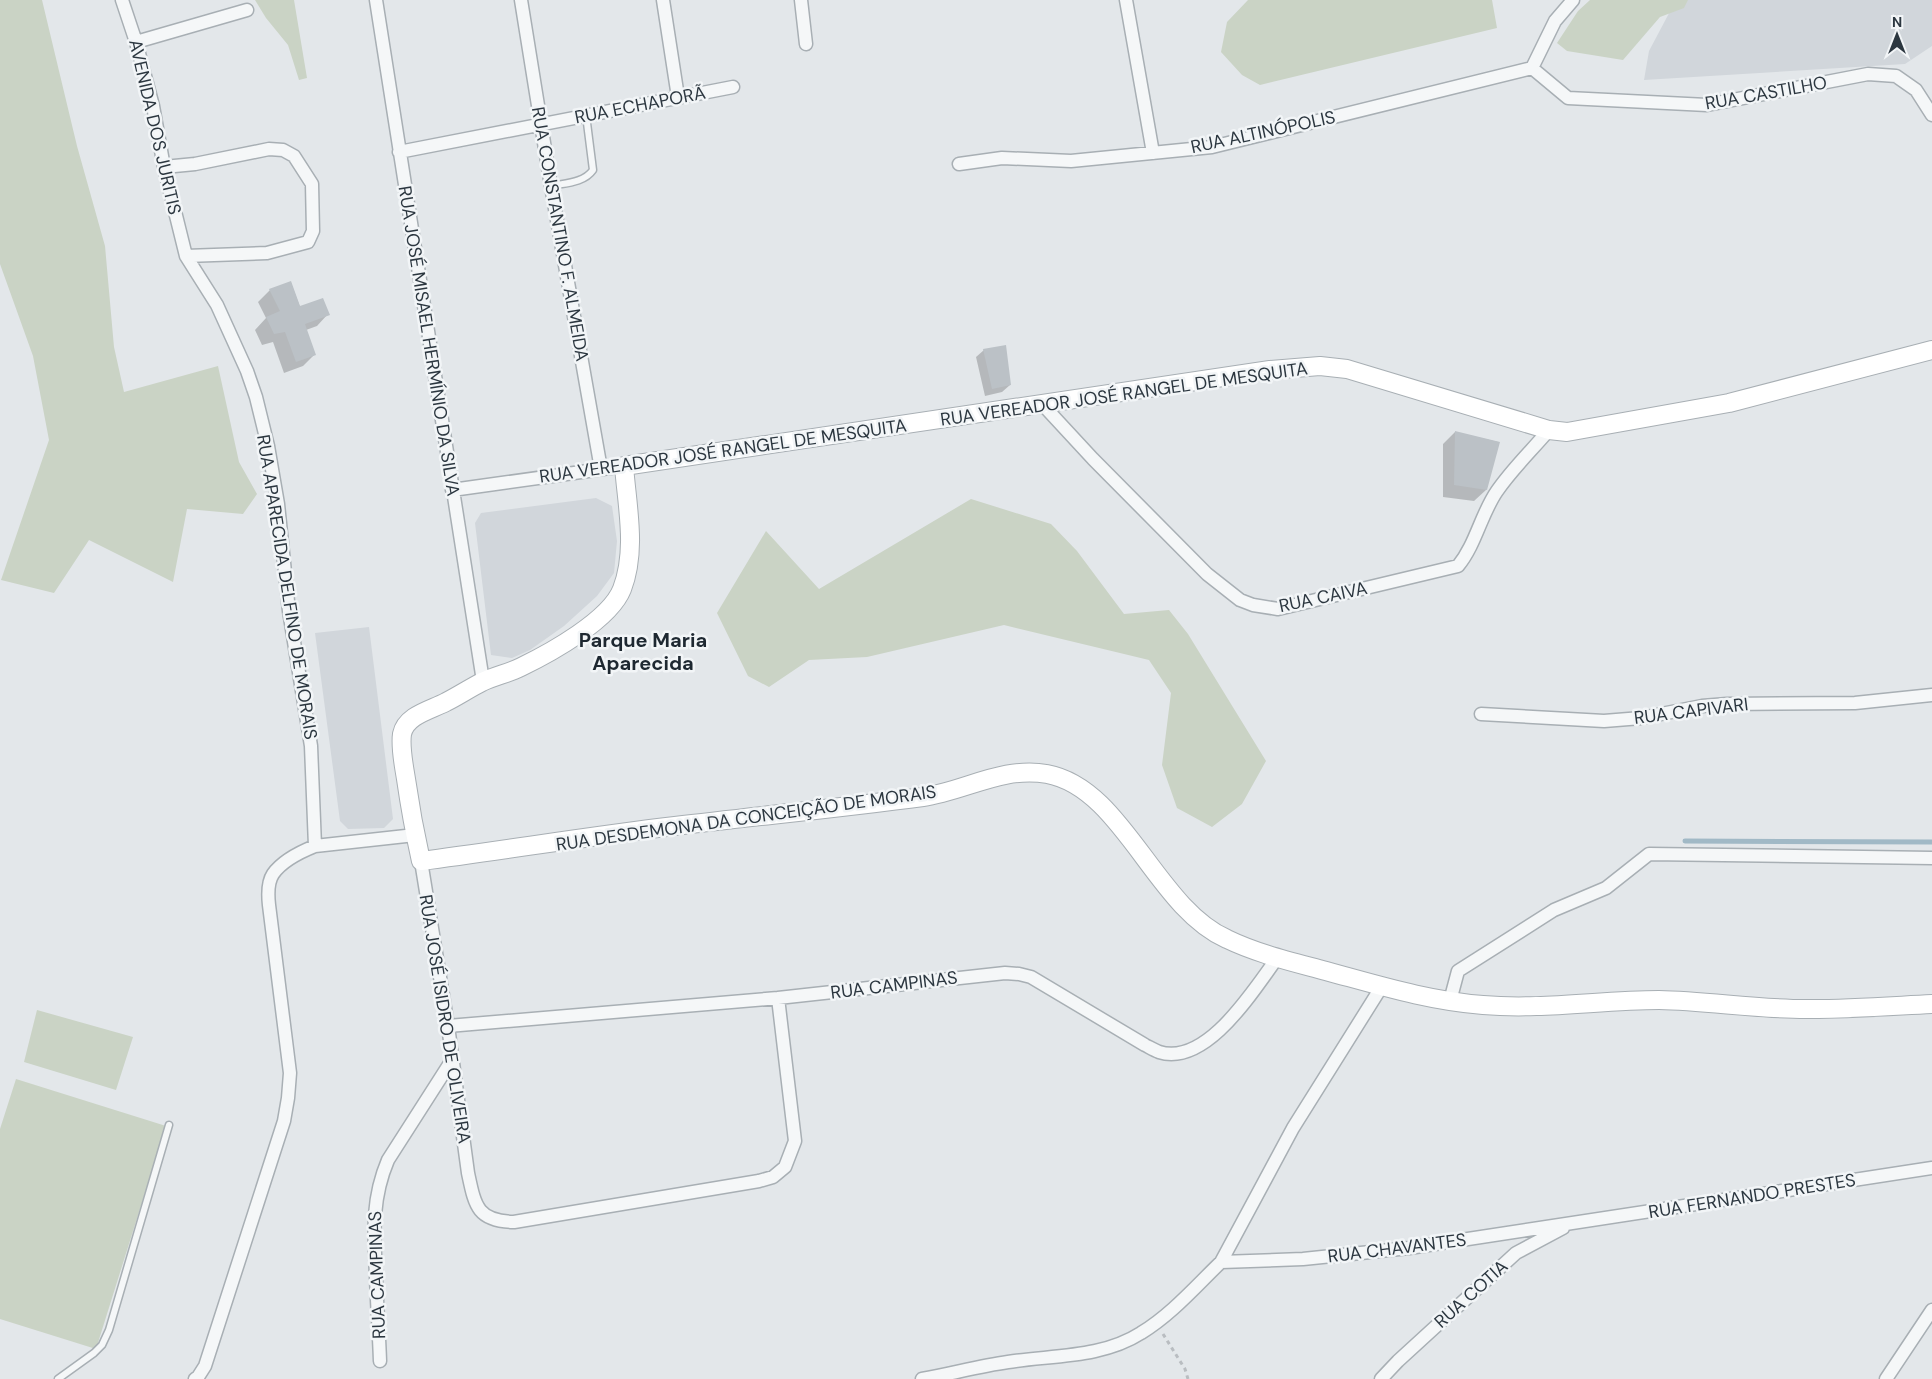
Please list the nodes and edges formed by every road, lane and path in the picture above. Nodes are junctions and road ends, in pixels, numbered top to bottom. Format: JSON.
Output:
{"nodes":[{"id":1,"x":122,"y":0,"type":"edge"},
{"id":2,"x":376,"y":0,"type":"edge"},
{"id":3,"x":521,"y":0,"type":"edge"},
{"id":4,"x":663,"y":0,"type":"edge"},
{"id":5,"x":801,"y":0,"type":"edge"},
{"id":6,"x":1126,"y":0,"type":"edge"},
{"id":7,"x":1573,"y":0,"type":"edge"},
{"id":8,"x":247,"y":10,"type":"dead end"},
{"id":9,"x":136,"y":42,"type":"junction"},
{"id":10,"x":806,"y":44,"type":"dead end"},
{"id":11,"x":1532,"y":68,"type":"junction"},
{"id":12,"x":733,"y":87,"type":"dead end"},
{"id":13,"x":678,"y":97,"type":"junction"},
{"id":14,"x":586,"y":115,"type":"junction"},
{"id":15,"x":1932,"y":115,"type":"edge"},
{"id":16,"x":540,"y":125,"type":"junction"},
{"id":17,"x":399,"y":152,"type":"junction"},
{"id":18,"x":1153,"y":153,"type":"junction"},
{"id":19,"x":959,"y":164,"type":"dead end"},
{"id":20,"x":164,"y":167,"type":"junction"},
{"id":21,"x":551,"y":186,"type":"junction"},
{"id":22,"x":186,"y":256,"type":"junction"},
{"id":23,"x":1932,"y":350,"type":"edge"},
{"id":24,"x":1043,"y":404,"type":"junction"},
{"id":25,"x":1549,"y":430,"type":"junction"},
{"id":26,"x":624,"y":466,"type":"junction"},
{"id":27,"x":601,"y":469,"type":"junction"},
{"id":28,"x":452,"y":490,"type":"junction"},
{"id":29,"x":483,"y":681,"type":"junction"},
{"id":30,"x":1932,"y":695,"type":"edge"},
{"id":31,"x":1480,"y":714,"type":"dead end"},
{"id":32,"x":415,"y":835,"type":"junction"},
{"id":33,"x":315,"y":846,"type":"junction"},
{"id":34,"x":1932,"y":858,"type":"edge"},
{"id":35,"x":421,"y":861,"type":"junction"},
{"id":36,"x":1278,"y":957,"type":"junction"},
{"id":37,"x":1382,"y":986,"type":"junction"},
{"id":38,"x":778,"y":998,"type":"junction"},
{"id":39,"x":1450,"y":1001,"type":"junction"},
{"id":40,"x":1932,"y":1004,"type":"edge"},
{"id":41,"x":448,"y":1026,"type":"junction"},
{"id":42,"x":452,"y":1060,"type":"junction"},
{"id":43,"x":169,"y":1125,"type":"dead end"},
{"id":44,"x":1932,"y":1168,"type":"edge"},
{"id":45,"x":1572,"y":1223,"type":"junction"},
{"id":46,"x":1221,"y":1262,"type":"junction"},
{"id":47,"x":1932,"y":1310,"type":"edge"},
{"id":48,"x":1156,"y":1323,"type":"junction"},
{"id":49,"x":380,"y":1361,"type":"dead end"},
{"id":50,"x":58,"y":1379,"type":"edge"},
{"id":51,"x":195,"y":1379,"type":"edge"},
{"id":52,"x":922,"y":1379,"type":"edge"},
{"id":53,"x":1188,"y":1379,"type":"edge"},
{"id":54,"x":1381,"y":1379,"type":"edge"},
{"id":55,"x":1886,"y":1379,"type":"edge"}],
"edges":[{"from":1,"to":9,"type":"street","name":"AVENIDA DOS JURITIS"},
{"from":2,"to":17,"type":"street","name":"RUA JOSÉ MISAEL HERMÍNIO DA SILVA"},
{"from":3,"to":16,"type":"street","name":"RUA CONSTANTINO F. ALMEIDA"},
{"from":4,"to":13,"type":"street"},
{"from":5,"to":10,"type":"street"},
{"from":6,"to":18,"type":"street"},
{"from":7,"to":11,"type":"street"},
{"from":8,"to":9,"type":"street"},
{"from":9,"to":20,"type":"street","name":"AVENIDA DOS JURITIS"},
{"from":11,"to":15,"type":"street","name":"RUA CASTILHO"},
{"from":11,"to":18,"type":"street","name":"RUA ALTINÓPOLIS"},
{"from":12,"to":13,"type":"street","name":"RUA ECHAPORÃ"},
{"from":13,"to":14,"type":"street","name":"RUA ECHAPORÃ"},
{"from":14,"to":16,"type":"street","name":"RUA ECHAPORÃ"},
{"from":14,"to":21,"type":"lane"},
{"from":16,"to":17,"type":"street","name":"RUA ECHAPORÃ"},
{"from":16,"to":21,"type":"street","name":"RUA CONSTANTINO F. ALMEIDA"},
{"from":17,"to":28,"type":"street","name":"RUA JOSÉ MISAEL HERMÍNIO DA SILVA"},
{"from":18,"to":19,"type":"street","name":"RUA ALTINÓPOLIS"},
{"from":20,"to":22,"type":"street","name":"AVENIDA DOS JURITIS"},
{"from":20,"to":22,"type":"street"},
{"from":21,"to":27,"type":"street","name":"RUA CONSTANTINO F. ALMEIDA"},
{"from":22,"to":33,"type":"street","name":"RUA APARECIDA DELFINO DE MORAIS"},
{"from":23,"to":25,"type":"street","name":"RUA VEREADOR JOSÉ RANGEL DE MESQUITA"},
{"from":24,"to":25,"type":"street","name":"RUA VEREADOR JOSÉ RANGEL DE MESQUITA"},
{"from":24,"to":25,"type":"street","name":"RUA CAIVA"},
{"from":24,"to":26,"type":"street","name":"RUA VEREADOR JOSÉ RANGEL DE MESQUITA"},
{"from":26,"to":27,"type":"street","name":"RUA VEREADOR JOSÉ RANGEL DE MESQUITA"},
{"from":26,"to":29,"type":"street","name":"RUA JOSÉ ISIDRO DE OLIVEIRA"},
{"from":27,"to":28,"type":"street","name":"RUA VEREADOR JOSÉ RANGEL DE MESQUITA"},
{"from":28,"to":29,"type":"street","name":"RUA JOSÉ MISAEL HERMÍNIO DA SILVA"},
{"from":29,"to":32,"type":"street","name":"RUA JOSÉ ISIDRO DE OLIVEIRA"},
{"from":30,"to":31,"type":"street","name":"RUA CAPIVARI"},
{"from":32,"to":33,"type":"street"},
{"from":32,"to":35,"type":"street","name":"RUA JOSÉ ISIDRO DE OLIVEIRA"},
{"from":33,"to":51,"type":"street"},
{"from":34,"to":39,"type":"street"},
{"from":35,"to":36,"type":"street","name":"RUA DESDEMONA DA CONCEIÇÃO DE MORAIS"},
{"from":35,"to":41,"type":"street","name":"RUA JOSÉ ISIDRO DE OLIVEIRA"},
{"from":36,"to":37,"type":"street","name":"RUA DESDEMONA DA CONCEIÇÃO DE MORAIS"},
{"from":36,"to":38,"type":"street","name":"RUA CAMPINAS"},
{"from":37,"to":39,"type":"street","name":"RUA DESDEMONA DA CONCEIÇÃO DE MORAIS"},
{"from":37,"to":46,"type":"street"},
{"from":38,"to":41,"type":"street","name":"RUA CAMPINAS"},
{"from":38,"to":42,"type":"street","name":"RUA JOSÉ ISIDRO DE OLIVEIRA"},
{"from":39,"to":40,"type":"street","name":"RUA DESDEMONA DA CONCEIÇÃO DE MORAIS"},
{"from":41,"to":42,"type":"street","name":"RUA JOSÉ ISIDRO DE OLIVEIRA"},
{"from":42,"to":49,"type":"street","name":"RUA CAMPINAS"},
{"from":43,"to":50,"type":"lane"},
{"from":44,"to":45,"type":"street","name":"RUA FERNANDO PRESTES"},
{"from":45,"to":46,"type":"street","name":"RUA CHAVANTES"},
{"from":45,"to":54,"type":"street","name":"RUA COTIA"},
{"from":46,"to":48,"type":"street"},
{"from":47,"to":55,"type":"street"},
{"from":48,"to":52,"type":"street"},
{"from":48,"to":53,"type":"path"}]}
